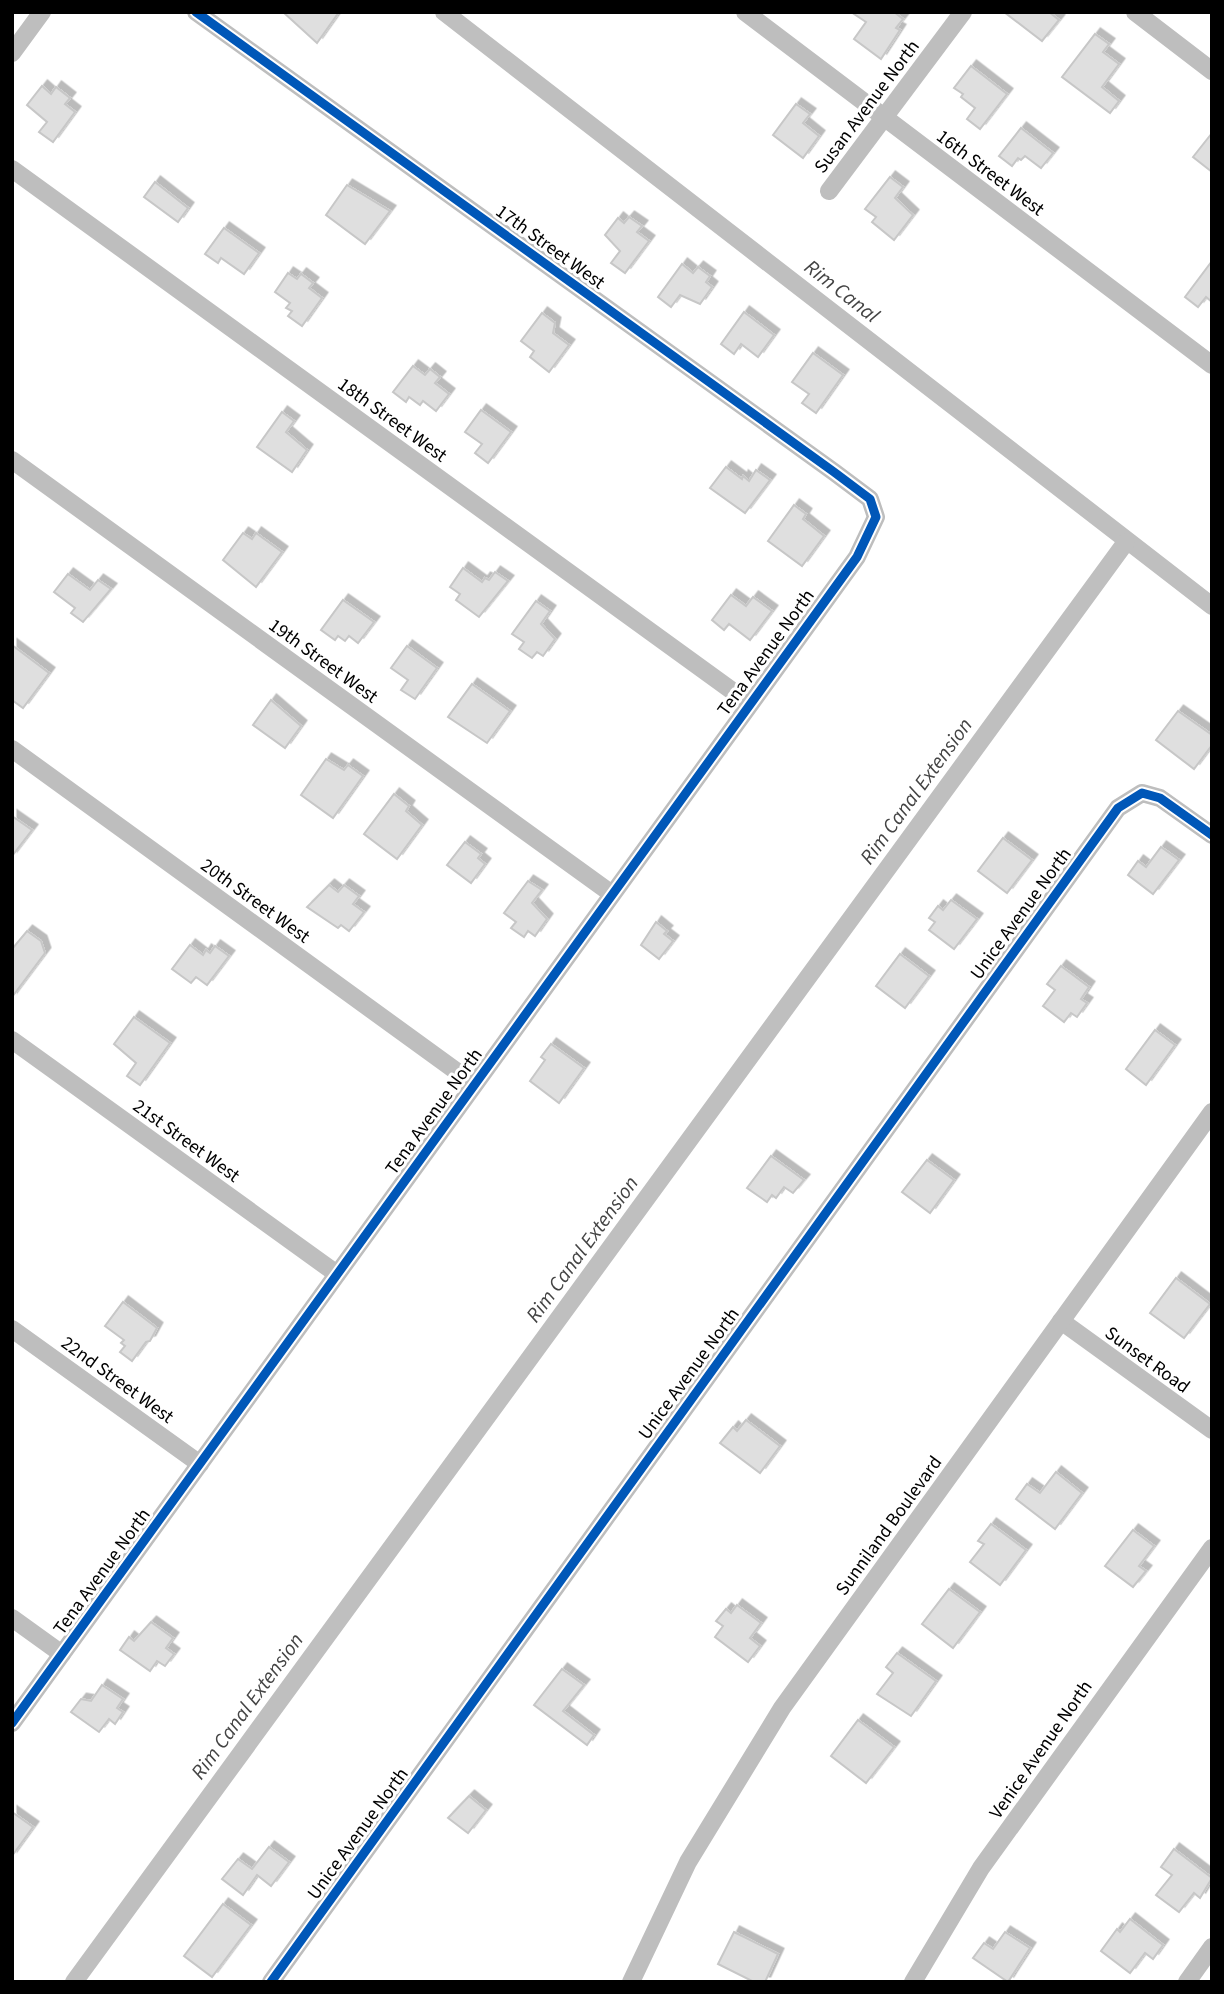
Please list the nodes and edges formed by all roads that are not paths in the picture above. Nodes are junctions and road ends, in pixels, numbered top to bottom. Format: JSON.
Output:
{"nodes":[{"id":1,"x":42,"y":12,"type":"edge"},
{"id":2,"x":196,"y":12,"type":"edge"},
{"id":3,"x":745,"y":12,"type":"edge"},
{"id":4,"x":963,"y":12,"type":"edge"},
{"id":5,"x":1135,"y":12,"type":"edge"},
{"id":6,"x":12,"y":52,"type":"edge"},
{"id":7,"x":1212,"y":71,"type":"edge"},
{"id":8,"x":883,"y":117,"type":"junction"},
{"id":9,"x":12,"y":169,"type":"edge"},
{"id":10,"x":829,"y":191,"type":"dead end"},
{"id":11,"x":1212,"y":365,"type":"edge"},
{"id":12,"x":12,"y":460,"type":"edge"},
{"id":13,"x":876,"y":517,"type":"joint"},
{"id":14,"x":749,"y":703,"type":"junction"},
{"id":15,"x":12,"y":750,"type":"edge"},
{"id":16,"x":1212,"y":835,"type":"edge"},
{"id":17,"x":612,"y":894,"type":"junction"},
{"id":18,"x":12,"y":1040,"type":"edge"},
{"id":19,"x":474,"y":1084,"type":"junction"},
{"id":20,"x":1212,"y":1112,"type":"edge"},
{"id":21,"x":337,"y":1274,"type":"junction"},
{"id":22,"x":1061,"y":1321,"type":"junction"},
{"id":23,"x":12,"y":1329,"type":"edge"},
{"id":24,"x":1212,"y":1430,"type":"edge"},
{"id":25,"x":200,"y":1464,"type":"junction"},
{"id":26,"x":1212,"y":1548,"type":"edge"},
{"id":27,"x":12,"y":1618,"type":"edge"},
{"id":28,"x":62,"y":1654,"type":"junction"},
{"id":29,"x":12,"y":1723,"type":"edge"},
{"id":30,"x":1212,"y":1947,"type":"edge"},
{"id":31,"x":271,"y":1982,"type":"edge"},
{"id":32,"x":631,"y":1982,"type":"edge"},
{"id":33,"x":913,"y":1982,"type":"edge"},
{"id":34,"x":1187,"y":1982,"type":"edge"}],
"edges":[{"from":1,"to":6,"type":"street"},
{"from":2,"to":13,"type":"street","name":"17th Street West"},
{"from":3,"to":8,"type":"street","name":"16th Street West"},
{"from":4,"to":8,"type":"street","name":"Susan Avenue North"},
{"from":5,"to":7,"type":"street"},
{"from":8,"to":10,"type":"street","name":"Susan Avenue North"},
{"from":8,"to":11,"type":"street","name":"16th Street West"},
{"from":9,"to":14,"type":"street","name":"18th Street West"},
{"from":12,"to":17,"type":"street","name":"19th Street West"},
{"from":13,"to":14,"type":"street","name":"Tena Avenue North"},
{"from":14,"to":17,"type":"street","name":"Tena Avenue North"},
{"from":15,"to":19,"type":"street","name":"20th Street West"},
{"from":16,"to":31,"type":"street","name":"Unice Avenue North"},
{"from":17,"to":19,"type":"street","name":"Tena Avenue North"},
{"from":18,"to":21,"type":"street","name":"21st Street West"},
{"from":19,"to":21,"type":"street","name":"Tena Avenue North"},
{"from":20,"to":22,"type":"street","name":"Sunniland Boulevard"},
{"from":21,"to":25,"type":"street","name":"Tena Avenue North"},
{"from":22,"to":24,"type":"street","name":"Sunset Road"},
{"from":22,"to":32,"type":"street","name":"Sunniland Boulevard"},
{"from":23,"to":25,"type":"street","name":"22nd Street West"},
{"from":25,"to":28,"type":"street","name":"Tena Avenue North"},
{"from":26,"to":33,"type":"street","name":"Venice Avenue North"},
{"from":27,"to":28,"type":"street"},
{"from":28,"to":29,"type":"street","name":"Tena Avenue North"},
{"from":30,"to":34,"type":"street"}]}
